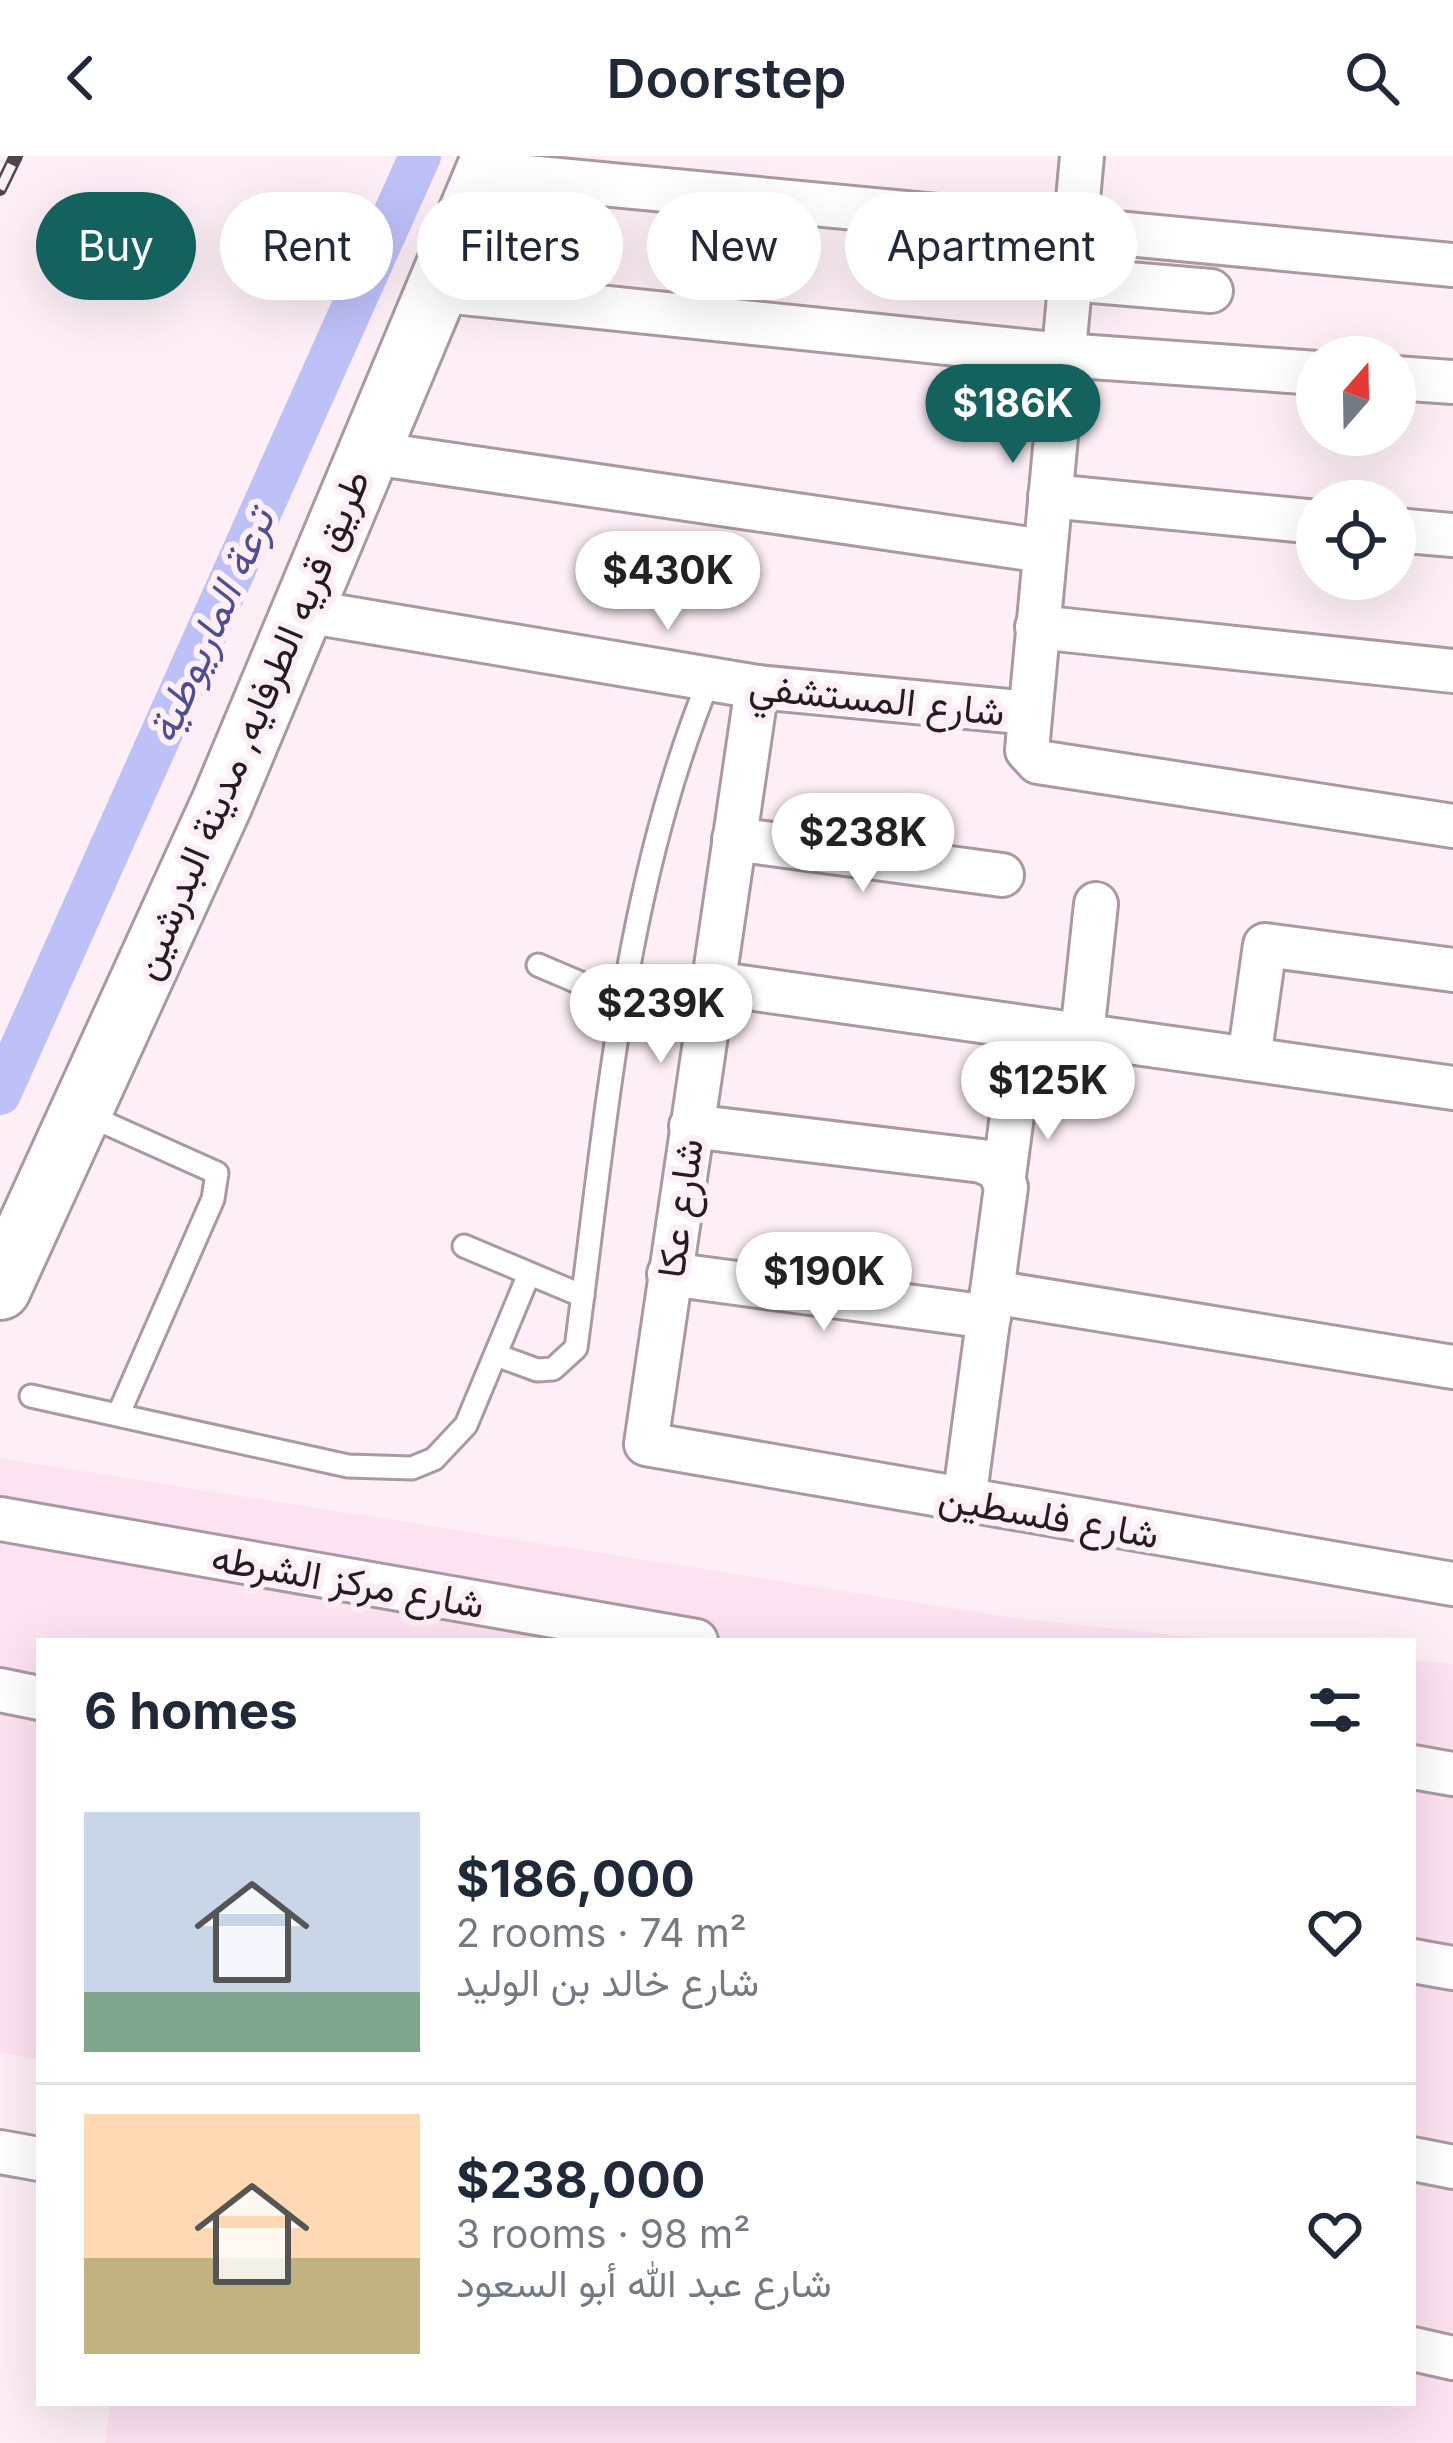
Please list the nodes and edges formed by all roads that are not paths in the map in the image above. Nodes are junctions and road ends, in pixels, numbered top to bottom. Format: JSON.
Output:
{"nodes":[{"id":1,"x":1082,"y":156,"type":"edge"},
{"id":2,"x":490,"y":164,"type":"edge"},
{"id":3,"x":478,"y":192,"type":"edge"},
{"id":4,"x":1079,"y":192,"type":"edge"},
{"id":5,"x":845,"y":205,"type":"edge"},
{"id":6,"x":1137,"y":238,"type":"edge"},
{"id":7,"x":1453,"y":266,"type":"edge"},
{"id":8,"x":1137,"y":285,"type":"edge"},
{"id":9,"x":1210,"y":291,"type":"dead end"},
{"id":10,"x":430,"y":300,"type":"edge"},
{"id":11,"x":531,"y":300,"type":"edge"},
{"id":12,"x":1068,"y":300,"type":"edge"},
{"id":13,"x":1063,"y":355,"type":"junction"},
{"id":14,"x":1296,"y":372,"type":"edge"},
{"id":15,"x":1416,"y":379,"type":"edge"},
{"id":16,"x":1453,"y":382,"type":"edge"},
{"id":17,"x":365,"y":452,"type":"junction"},
{"id":18,"x":1050,"y":496,"type":"junction"},
{"id":19,"x":1296,"y":520,"type":"edge"},
{"id":20,"x":1416,"y":532,"type":"edge"},
{"id":21,"x":1453,"y":535,"type":"edge"},
{"id":22,"x":1044,"y":551,"type":"junction"},
{"id":23,"x":299,"y":610,"type":"junction"},
{"id":24,"x":1037,"y":627,"type":"junction"},
{"id":25,"x":1453,"y":671,"type":"edge"},
{"id":26,"x":709,"y":680,"type":"junction"},
{"id":27,"x":757,"y":688,"type":"junction"},
{"id":28,"x":1029,"y":713,"type":"junction"},
{"id":29,"x":1453,"y":826,"type":"edge"},
{"id":30,"x":734,"y":838,"type":"junction"},
{"id":31,"x":1002,"y":874,"type":"dead end"},
{"id":32,"x":1096,"y":904,"type":"dead end"},
{"id":33,"x":538,"y":964,"type":"dead end"},
{"id":34,"x":1453,"y":970,"type":"edge"},
{"id":35,"x":712,"y":983,"type":"junction"},
{"id":36,"x":626,"y":1002,"type":"junction"},
{"id":37,"x":1082,"y":1035,"type":"junction"},
{"id":38,"x":1249,"y":1059,"type":"junction"},
{"id":39,"x":1453,"y":1088,"type":"edge"},
{"id":40,"x":1014,"y":1100,"type":"dead end"},
{"id":41,"x":83,"y":1113,"type":"junction"},
{"id":42,"x":692,"y":1126,"type":"junction"},
{"id":43,"x":1004,"y":1176,"type":"junction"},
{"id":44,"x":464,"y":1246,"type":"dead end"},
{"id":45,"x":530,"y":1274,"type":"junction"},
{"id":46,"x":669,"y":1274,"type":"junction"},
{"id":47,"x":0,"y":1289,"type":"edge"},
{"id":48,"x":583,"y":1296,"type":"junction"},
{"id":49,"x":990,"y":1305,"type":"junction"},
{"id":50,"x":496,"y":1355,"type":"junction"},
{"id":51,"x":1453,"y":1367,"type":"edge"},
{"id":52,"x":31,"y":1396,"type":"dead end"},
{"id":53,"x":119,"y":1413,"type":"junction"},
{"id":54,"x":646,"y":1444,"type":"joint"},
{"id":55,"x":964,"y":1501,"type":"junction"},
{"id":56,"x":0,"y":1519,"type":"edge"},
{"id":57,"x":1453,"y":1584,"type":"edge"},
{"id":58,"x":679,"y":1638,"type":"edge"},
{"id":59,"x":0,"y":1690,"type":"edge"},
{"id":60,"x":36,"y":1697,"type":"edge"},
{"id":61,"x":1416,"y":1768,"type":"edge"},
{"id":62,"x":1453,"y":1774,"type":"edge"},
{"id":63,"x":1416,"y":1962,"type":"edge"},
{"id":64,"x":1453,"y":1969,"type":"edge"},
{"id":65,"x":0,"y":2152,"type":"edge"},
{"id":66,"x":36,"y":2158,"type":"edge"},
{"id":67,"x":1416,"y":2160,"type":"edge"},
{"id":68,"x":1453,"y":2167,"type":"edge"},
{"id":69,"x":1416,"y":2350,"type":"edge"},
{"id":70,"x":1453,"y":2358,"type":"edge"}],
"edges":[{"from":1,"to":4,"type":"street"},
{"from":2,"to":3,"type":"main road","name":"طريق قريه الطرفايه, مدينة البدرشين"},
{"from":2,"to":5,"type":"street"},
{"from":6,"to":7,"type":"street"},
{"from":8,"to":9,"type":"street"},
{"from":10,"to":17,"type":"main road","name":"طريق قريه الطرفايه, مدينة البدرشين"},
{"from":11,"to":13,"type":"street"},
{"from":12,"to":13,"type":"street"},
{"from":13,"to":14,"type":"street"},
{"from":13,"to":18,"type":"street"},
{"from":15,"to":16,"type":"street"},
{"from":17,"to":22,"type":"street"},
{"from":17,"to":23,"type":"main road","name":"طريق قريه الطرفايه, مدينة البدرشين"},
{"from":18,"to":19,"type":"street"},
{"from":18,"to":22,"type":"street"},
{"from":20,"to":21,"type":"street"},
{"from":22,"to":24,"type":"street"},
{"from":23,"to":26,"type":"street","name":"شارع المستشفي"},
{"from":23,"to":41,"type":"main road","name":"طريق قريه الطرفايه, مدينة البدرشين"},
{"from":24,"to":25,"type":"street"},
{"from":24,"to":28,"type":"street"},
{"from":26,"to":27,"type":"street","name":"شارع المستشفي"},
{"from":26,"to":36,"type":"lane"},
{"from":27,"to":28,"type":"street","name":"شارع المستشفي"},
{"from":27,"to":30,"type":"street","name":"شارع عكا"},
{"from":28,"to":29,"type":"street"},
{"from":30,"to":31,"type":"street"},
{"from":30,"to":35,"type":"street","name":"شارع عكا"},
{"from":32,"to":37,"type":"street"},
{"from":33,"to":36,"type":"lane"},
{"from":34,"to":38,"type":"street"},
{"from":35,"to":37,"type":"street"},
{"from":35,"to":42,"type":"street","name":"شارع عكا"},
{"from":36,"to":48,"type":"lane"},
{"from":37,"to":38,"type":"street"},
{"from":38,"to":39,"type":"street"},
{"from":40,"to":43,"type":"street"},
{"from":41,"to":47,"type":"main road","name":"طريق قريه الطرفايه, مدينة البدرشين"},
{"from":41,"to":53,"type":"lane"},
{"from":42,"to":43,"type":"street"},
{"from":42,"to":46,"type":"street","name":"شارع عكا"},
{"from":43,"to":49,"type":"street"},
{"from":44,"to":45,"type":"lane"},
{"from":45,"to":48,"type":"lane"},
{"from":45,"to":50,"type":"lane"},
{"from":46,"to":49,"type":"street"},
{"from":46,"to":54,"type":"street","name":"شارع عكا"},
{"from":48,"to":50,"type":"lane"},
{"from":49,"to":51,"type":"street"},
{"from":49,"to":55,"type":"street"},
{"from":50,"to":53,"type":"lane"},
{"from":52,"to":53,"type":"lane"},
{"from":54,"to":55,"type":"street","name":"شارع فلسطين"},
{"from":55,"to":57,"type":"street","name":"شارع فلسطين"},
{"from":56,"to":58,"type":"street","name":"شارع مركز الشرطه"},
{"from":59,"to":60,"type":"street"},
{"from":61,"to":62,"type":"street"},
{"from":63,"to":64,"type":"street"},
{"from":65,"to":66,"type":"street"},
{"from":67,"to":68,"type":"street"},
{"from":69,"to":70,"type":"street"}]}
